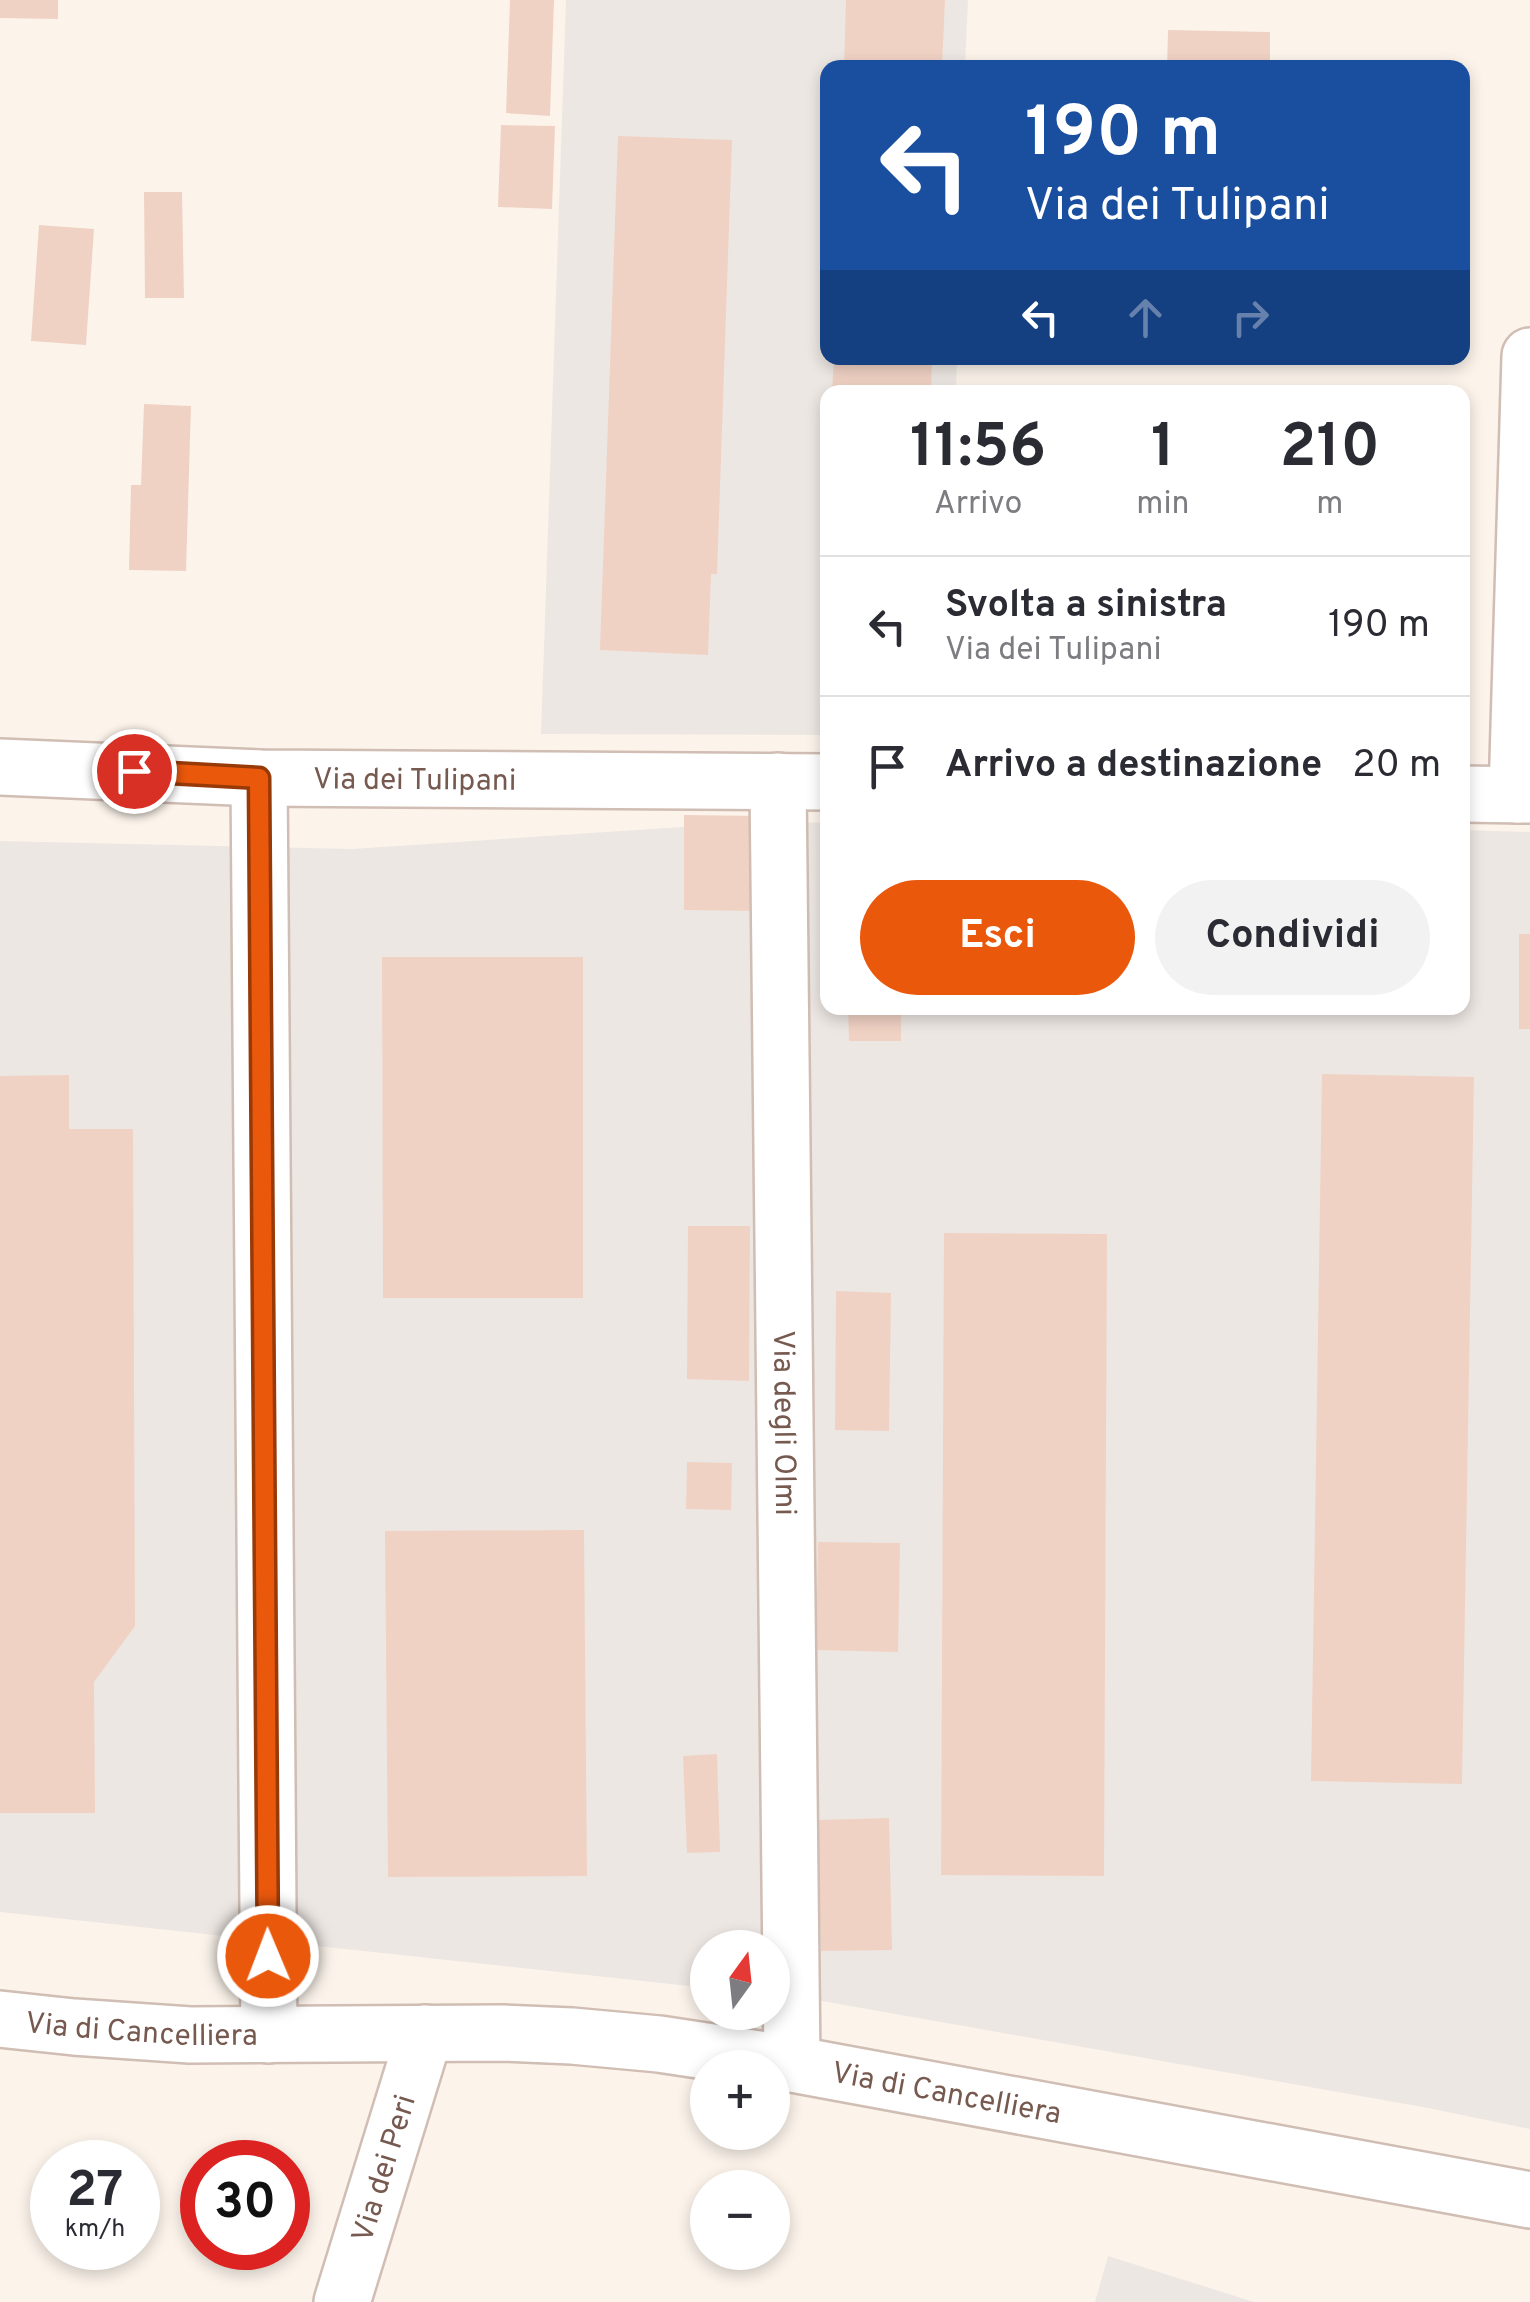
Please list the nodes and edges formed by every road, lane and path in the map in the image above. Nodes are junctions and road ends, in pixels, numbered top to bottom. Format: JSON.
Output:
{"nodes":[{"id":1,"x":1530,"y":356,"type":"edge"},
{"id":2,"x":0,"y":767,"type":"edge"},
{"id":3,"x":259,"y":778,"type":"junction"},
{"id":4,"x":803,"y":782,"type":"edge"},
{"id":5,"x":1470,"y":794,"type":"edge"},
{"id":6,"x":1523,"y":795,"type":"edge"},
{"id":7,"x":0,"y":2019,"type":"edge"},
{"id":8,"x":425,"y":2033,"type":"junction"},
{"id":9,"x":268,"y":2035,"type":"junction"},
{"id":10,"x":792,"y":2064,"type":"junction"},
{"id":11,"x":1530,"y":2200,"type":"edge"},
{"id":12,"x":342,"y":2302,"type":"edge"}],
"edges":[{"from":1,"to":6,"type":"street"},
{"from":2,"to":3,"type":"street","name":"Via dei Tulipani"},
{"from":3,"to":4,"type":"street","name":"Via dei Tulipani"},
{"from":3,"to":9,"type":"street"},
{"from":4,"to":10,"type":"street","name":"Via degli Olmi"},
{"from":5,"to":6,"type":"street"},
{"from":7,"to":9,"type":"street","name":"Via di Cancelliera"},
{"from":8,"to":9,"type":"street","name":"Via di Cancelliera"},
{"from":8,"to":10,"type":"street","name":"Via di Cancelliera"},
{"from":8,"to":12,"type":"street","name":"Via dei Peri"},
{"from":10,"to":11,"type":"street","name":"Via di Cancelliera"}]}
